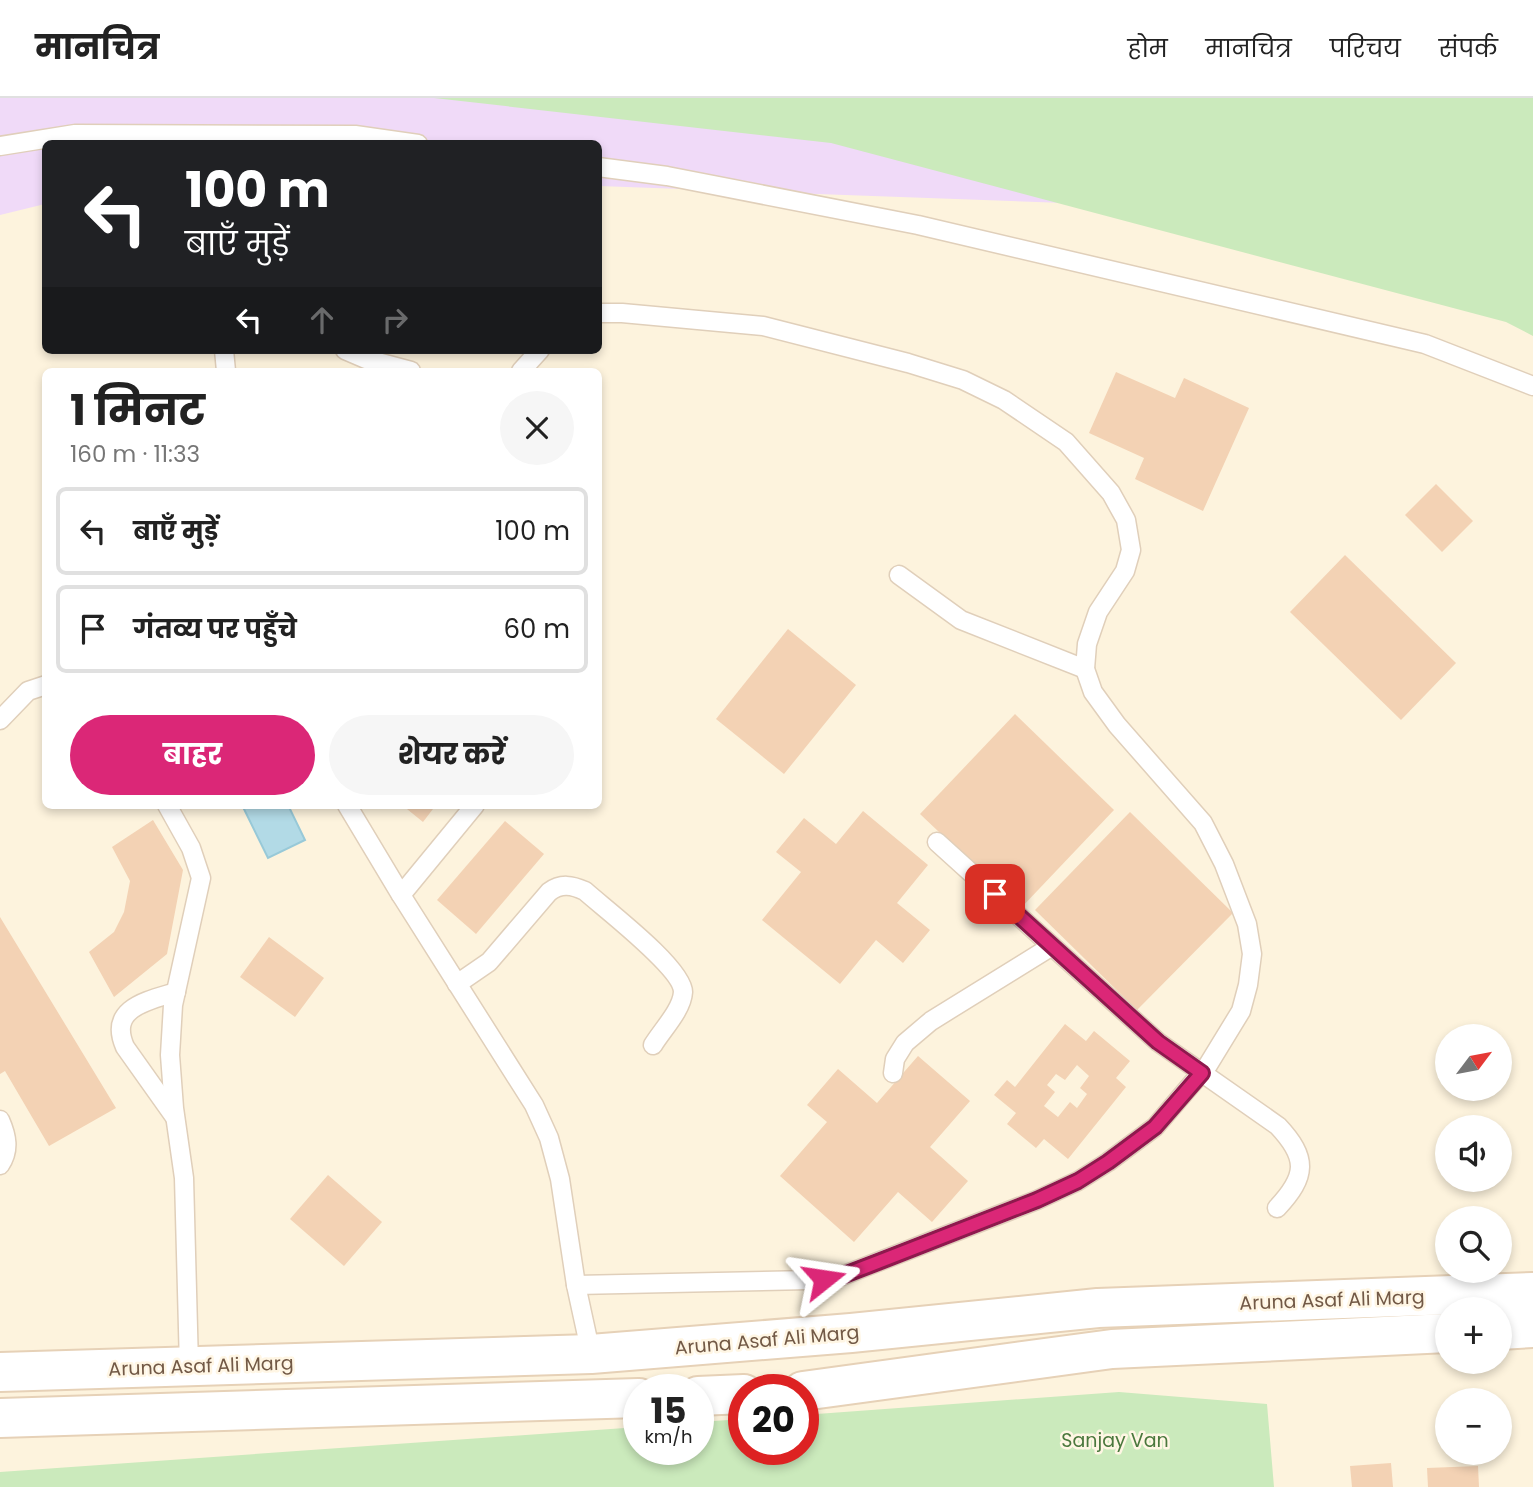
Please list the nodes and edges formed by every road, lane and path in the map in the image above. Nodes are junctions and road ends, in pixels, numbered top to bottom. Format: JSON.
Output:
{"nodes":[{"id":1,"x":206,"y":139,"type":"edge"},
{"id":2,"x":390,"y":140,"type":"edge"},
{"id":3,"x":0,"y":146,"type":"edge"},
{"id":4,"x":602,"y":168,"type":"edge"},
{"id":5,"x":602,"y":313,"type":"edge"},
{"id":6,"x":354,"y":354,"type":"edge"},
{"id":7,"x":536,"y":354,"type":"edge"},
{"id":8,"x":400,"y":368,"type":"edge"},
{"id":9,"x":524,"y":368,"type":"edge"},
{"id":10,"x":1533,"y":386,"type":"edge"},
{"id":11,"x":899,"y":576,"type":"dead end"},
{"id":12,"x":1085,"y":669,"type":"junction"},
{"id":13,"x":42,"y":686,"type":"edge"},
{"id":14,"x":0,"y":720,"type":"edge"},
{"id":15,"x":169,"y":809,"type":"edge"},
{"id":16,"x":349,"y":809,"type":"edge"},
{"id":17,"x":472,"y":809,"type":"edge"},
{"id":18,"x":937,"y":842,"type":"dead end"},
{"id":19,"x":401,"y":895,"type":"junction"},
{"id":20,"x":1052,"y":946,"type":"junction"},
{"id":21,"x":457,"y":984,"type":"junction"},
{"id":22,"x":176,"y":992,"type":"junction"},
{"id":23,"x":653,"y":1045,"type":"dead end"},
{"id":24,"x":893,"y":1073,"type":"dead end"},
{"id":25,"x":1202,"y":1073,"type":"junction"},
{"id":26,"x":175,"y":1117,"type":"junction"},
{"id":27,"x":0,"y":1120,"type":"edge"},
{"id":28,"x":0,"y":1166,"type":"edge"},
{"id":29,"x":1277,"y":1208,"type":"dead end"},
{"id":30,"x":576,"y":1285,"type":"junction"},
{"id":31,"x":1533,"y":1292,"type":"edge"},
{"id":32,"x":1533,"y":1328,"type":"edge"},
{"id":33,"x":1512,"y":1329,"type":"edge"},
{"id":34,"x":1435,"y":1334,"type":"edge"},
{"id":35,"x":590,"y":1354,"type":"junction"},
{"id":36,"x":189,"y":1366,"type":"junction"},
{"id":37,"x":0,"y":1372,"type":"edge"},
{"id":38,"x":819,"y":1389,"type":"edge"},
{"id":39,"x":623,"y":1399,"type":"edge"},
{"id":40,"x":0,"y":1419,"type":"edge"}],
"edges":[{"from":1,"to":2,"type":"lane"},
{"from":1,"to":3,"type":"lane"},
{"from":4,"to":10,"type":"lane"},
{"from":5,"to":12,"type":"lane"},
{"from":6,"to":8,"type":"lane"},
{"from":7,"to":9,"type":"lane"},
{"from":11,"to":12,"type":"lane"},
{"from":12,"to":25,"type":"lane"},
{"from":13,"to":14,"type":"lane"},
{"from":15,"to":22,"type":"lane"},
{"from":16,"to":19,"type":"lane"},
{"from":17,"to":19,"type":"lane"},
{"from":18,"to":20,"type":"lane"},
{"from":19,"to":21,"type":"lane"},
{"from":20,"to":24,"type":"lane"},
{"from":20,"to":25,"type":"lane"},
{"from":21,"to":23,"type":"lane"},
{"from":21,"to":30,"type":"lane"},
{"from":22,"to":26,"type":"lane"},
{"from":22,"to":26,"type":"lane"},
{"from":25,"to":29,"type":"lane"},
{"from":25,"to":30,"type":"lane"},
{"from":26,"to":36,"type":"lane"},
{"from":27,"to":28,"type":"lane"},
{"from":30,"to":35,"type":"lane"},
{"from":31,"to":35,"type":"main road","name":"Aruna Asaf Ali Marg"},
{"from":32,"to":33,"type":"main road"},
{"from":34,"to":38,"type":"main road","name":"Aruna Asaf Ali Marg"},
{"from":35,"to":36,"type":"main road","name":"Aruna Asaf Ali Marg"},
{"from":36,"to":37,"type":"main road","name":"Aruna Asaf Ali Marg"},
{"from":39,"to":40,"type":"main road"}]}
